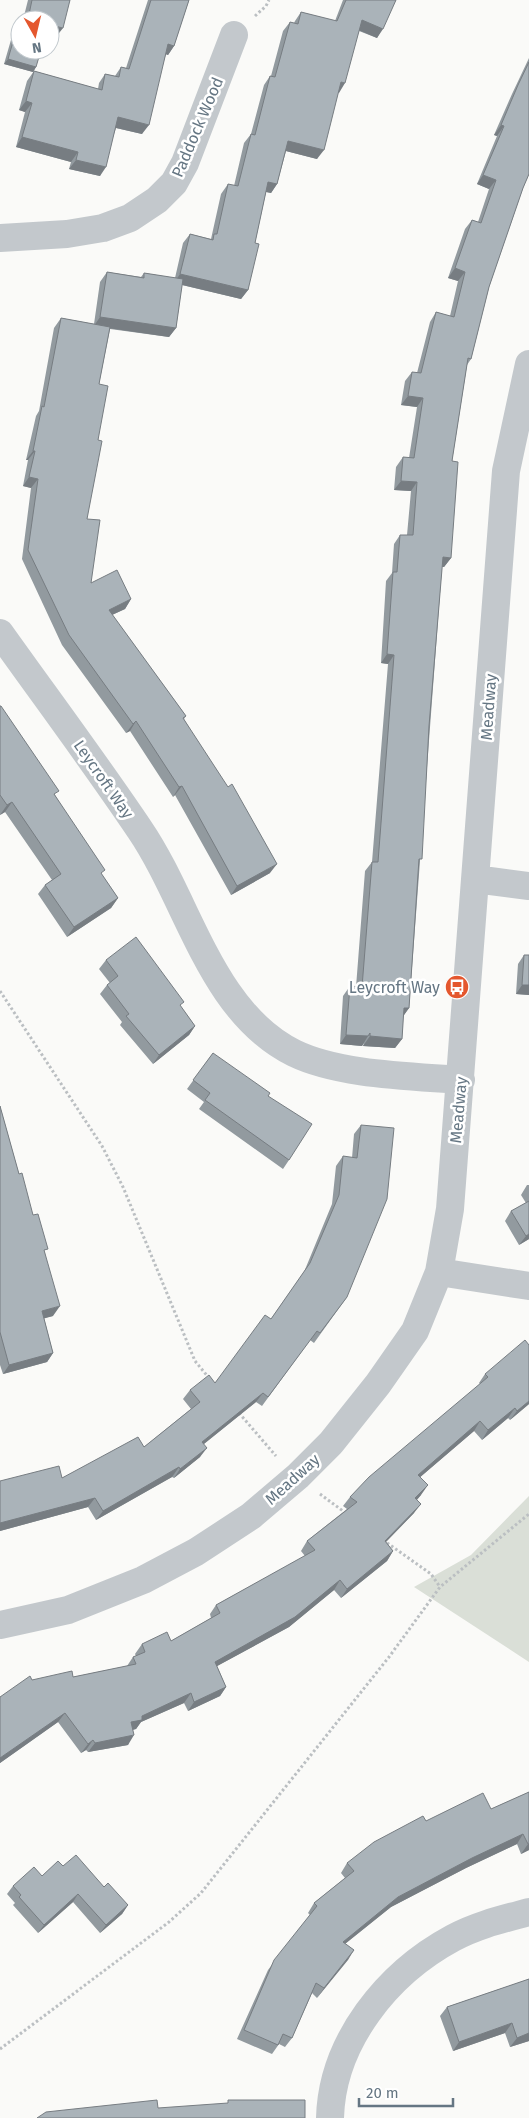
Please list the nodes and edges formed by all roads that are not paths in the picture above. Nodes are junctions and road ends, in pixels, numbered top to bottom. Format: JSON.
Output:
{"nodes":[{"id":1,"x":234,"y":35,"type":"dead end"},
{"id":2,"x":0,"y":238,"type":"edge"},
{"id":3,"x":529,"y":364,"type":"edge"},
{"id":4,"x":0,"y":633,"type":"edge"},
{"id":5,"x":475,"y":879,"type":"junction"},
{"id":6,"x":529,"y":886,"type":"edge"},
{"id":7,"x":461,"y":1080,"type":"junction"},
{"id":8,"x":439,"y":1272,"type":"junction"},
{"id":9,"x":529,"y":1286,"type":"edge"},
{"id":10,"x":0,"y":1625,"type":"edge"},
{"id":11,"x":529,"y":1912,"type":"edge"},
{"id":12,"x":330,"y":2118,"type":"edge"}],
"edges":[{"from":1,"to":2,"type":"street","name":"Paddock Wood"},
{"from":3,"to":5,"type":"street","name":"Meadway"},
{"from":4,"to":7,"type":"street","name":"Leycroft Way"},
{"from":5,"to":6,"type":"street"},
{"from":5,"to":7,"type":"street","name":"Meadway"},
{"from":7,"to":8,"type":"street","name":"Meadway"},
{"from":8,"to":9,"type":"street"},
{"from":8,"to":10,"type":"street","name":"Meadway"},
{"from":11,"to":12,"type":"street"}]}
